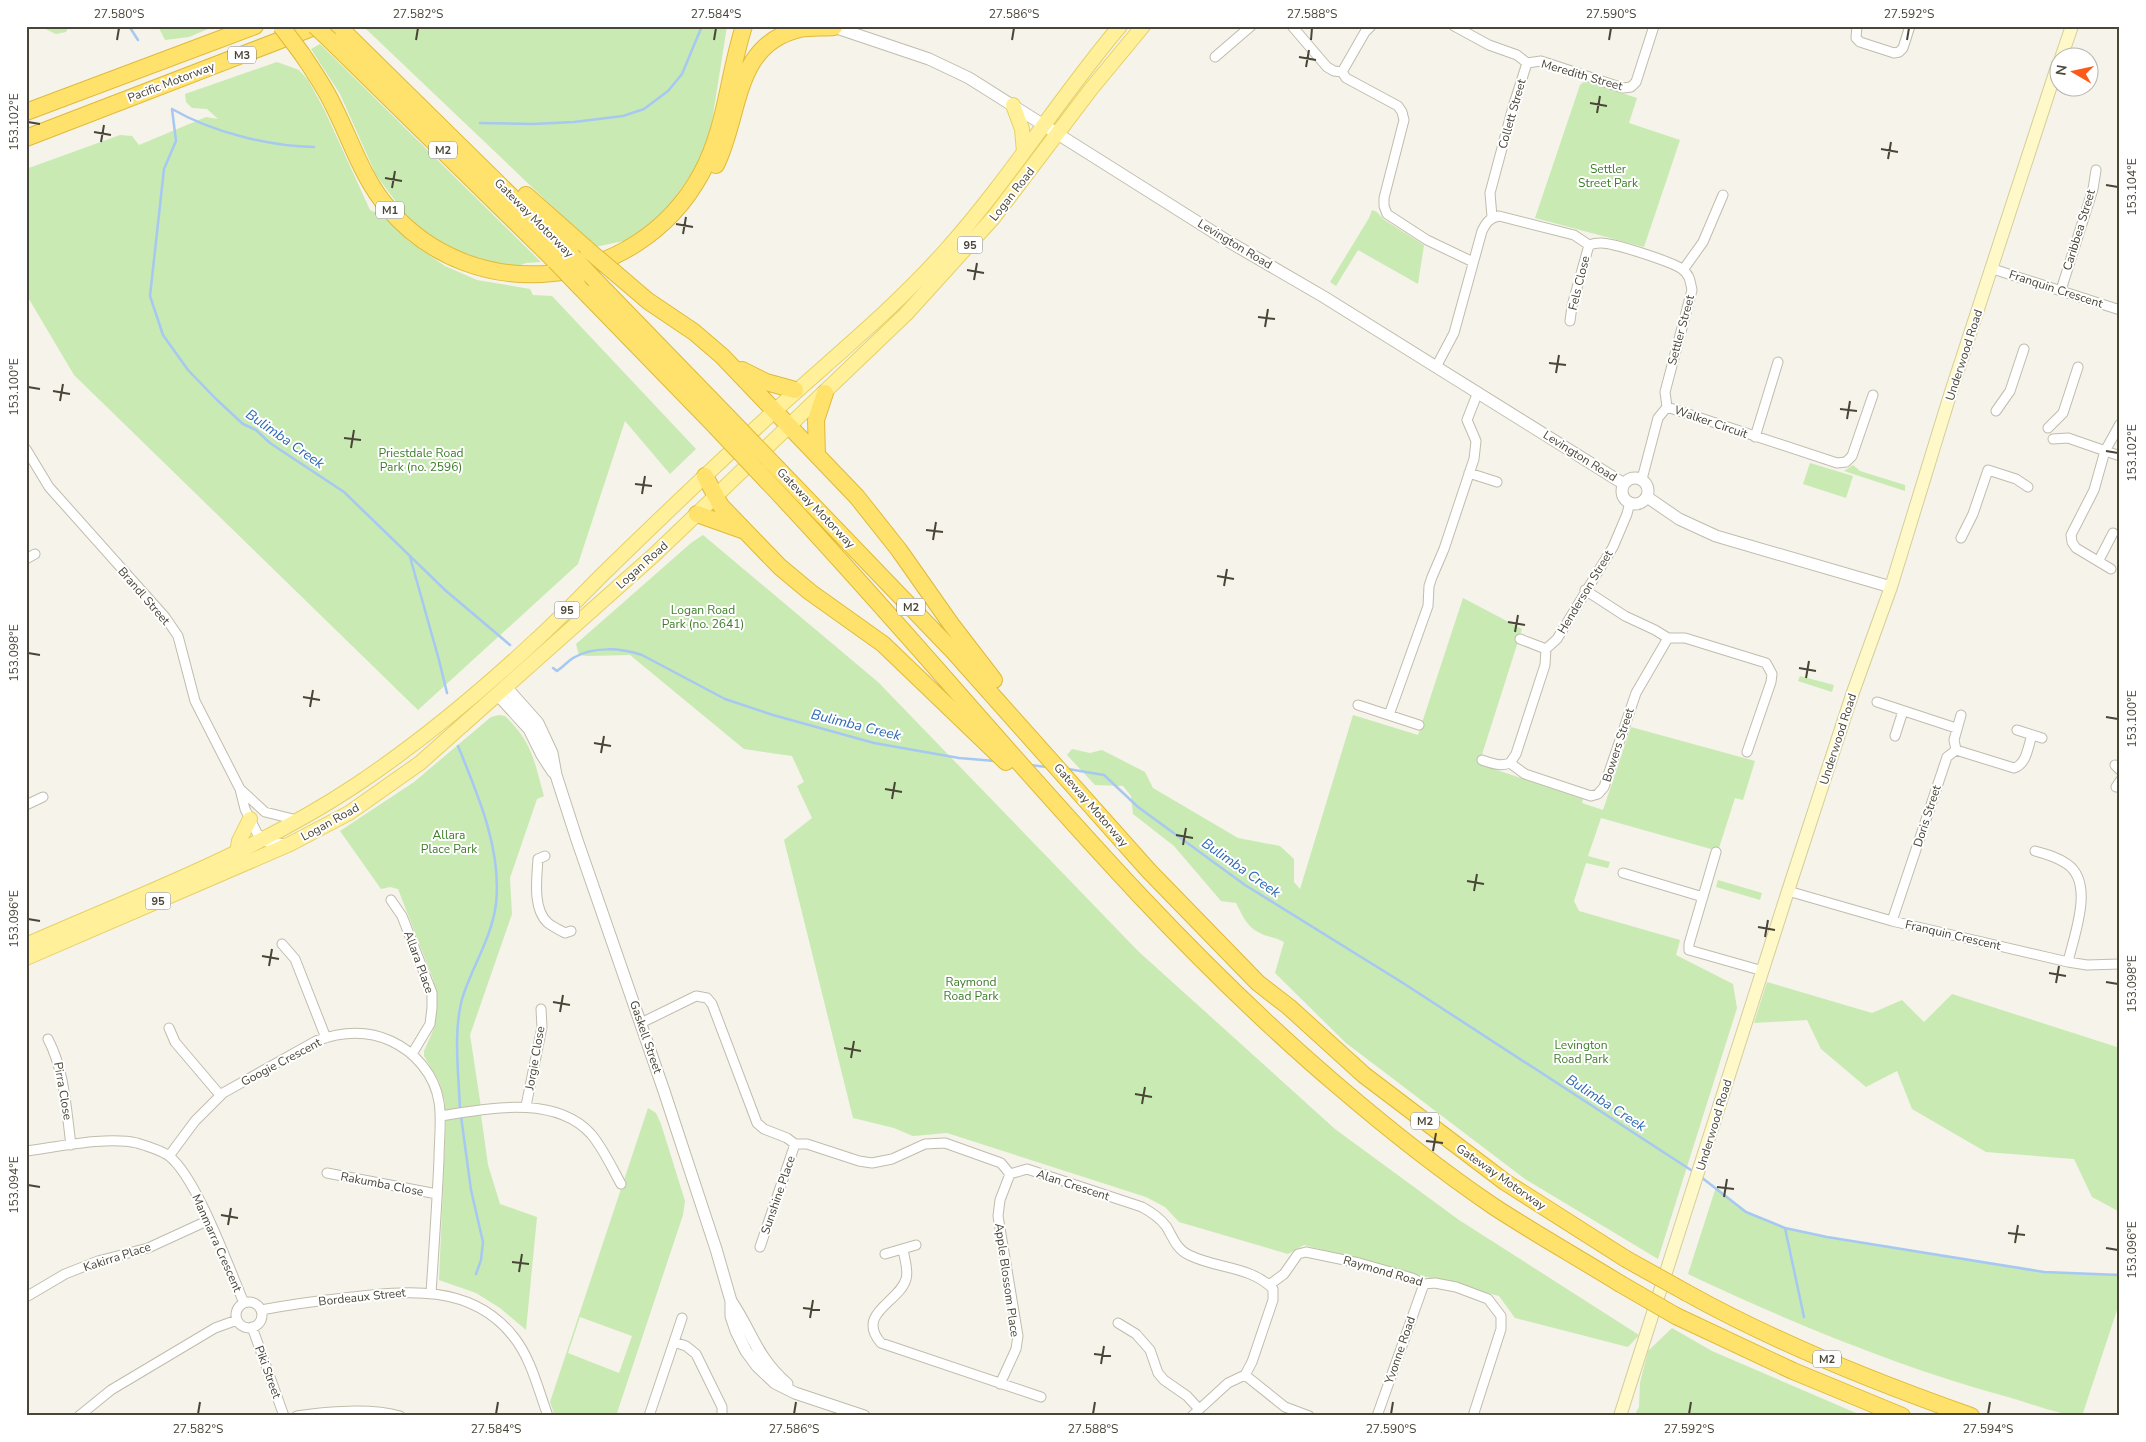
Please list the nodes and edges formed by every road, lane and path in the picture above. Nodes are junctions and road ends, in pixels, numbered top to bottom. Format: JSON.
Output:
{"nodes":[{"id":1,"x":255,"y":26,"type":"edge"},
{"id":2,"x":280,"y":26,"type":"edge"},
{"id":3,"x":316,"y":26,"type":"edge"},
{"id":4,"x":744,"y":26,"type":"edge"},
{"id":5,"x":1120,"y":26,"type":"edge"},
{"id":6,"x":1143,"y":26,"type":"edge"},
{"id":7,"x":1251,"y":26,"type":"edge"},
{"id":8,"x":1292,"y":26,"type":"edge"},
{"id":9,"x":1370,"y":26,"type":"edge"},
{"id":10,"x":1454,"y":26,"type":"edge"},
{"id":11,"x":1654,"y":26,"type":"edge"},
{"id":12,"x":1857,"y":26,"type":"edge"},
{"id":13,"x":1910,"y":26,"type":"edge"},
{"id":14,"x":2072,"y":26,"type":"edge"},
{"id":15,"x":834,"y":27,"type":"edge"},
{"id":16,"x":338,"y":34,"type":"edge"},
{"id":17,"x":2064,"y":48,"type":"edge"},
{"id":18,"x":1215,"y":57,"type":"dead end"},
{"id":19,"x":1527,"y":63,"type":"junction"},
{"id":20,"x":1342,"y":72,"type":"junction"},
{"id":21,"x":2048,"y":96,"type":"edge"},
{"id":22,"x":1013,"y":105,"type":"junction"},
{"id":23,"x":26,"y":112,"type":"edge"},
{"id":24,"x":1044,"y":125,"type":"junction"},
{"id":25,"x":1058,"y":134,"type":"junction"},
{"id":26,"x":26,"y":138,"type":"edge"},
{"id":27,"x":1024,"y":152,"type":"junction"},
{"id":28,"x":2096,"y":170,"type":"dead end"},
{"id":29,"x":1723,"y":195,"type":"dead end"},
{"id":30,"x":1492,"y":217,"type":"junction"},
{"id":31,"x":1589,"y":245,"type":"junction"},
{"id":32,"x":629,"y":247,"type":"junction"},
{"id":33,"x":580,"y":253,"type":"junction"},
{"id":34,"x":1473,"y":262,"type":"junction"},
{"id":35,"x":1993,"y":269,"type":"junction"},
{"id":36,"x":1683,"y":270,"type":"junction"},
{"id":37,"x":2060,"y":290,"type":"junction"},
{"id":38,"x":2120,"y":310,"type":"edge"},
{"id":39,"x":1570,"y":320,"type":"dead end"},
{"id":40,"x":2024,"y":349,"type":"dead end"},
{"id":41,"x":1778,"y":362,"type":"dead end"},
{"id":42,"x":1436,"y":367,"type":"junction"},
{"id":43,"x":2078,"y":367,"type":"dead end"},
{"id":44,"x":735,"y":369,"type":"junction"},
{"id":45,"x":795,"y":390,"type":"junction"},
{"id":46,"x":825,"y":392,"type":"junction"},
{"id":47,"x":1478,"y":392,"type":"junction"},
{"id":48,"x":1873,"y":395,"type":"dead end"},
{"id":49,"x":1667,"y":407,"type":"junction"},
{"id":50,"x":774,"y":410,"type":"junction"},
{"id":51,"x":1996,"y":411,"type":"dead end"},
{"id":52,"x":722,"y":422,"type":"junction"},
{"id":53,"x":2120,"y":424,"type":"edge"},
{"id":54,"x":789,"y":426,"type":"junction"},
{"id":55,"x":2048,"y":428,"type":"dead end"},
{"id":56,"x":1755,"y":437,"type":"junction"},
{"id":57,"x":2053,"y":439,"type":"dead end"},
{"id":58,"x":26,"y":450,"type":"edge"},
{"id":59,"x":2105,"y":450,"type":"junction"},
{"id":60,"x":817,"y":455,"type":"junction"},
{"id":61,"x":2120,"y":456,"type":"edge"},
{"id":62,"x":1469,"y":473,"type":"junction"},
{"id":63,"x":772,"y":474,"type":"junction"},
{"id":64,"x":705,"y":476,"type":"junction"},
{"id":65,"x":1642,"y":480,"type":"junction"},
{"id":66,"x":1497,"y":482,"type":"dead end"},
{"id":67,"x":1624,"y":484,"type":"junction"},
{"id":68,"x":2028,"y":487,"type":"dead end"},
{"id":69,"x":715,"y":496,"type":"junction"},
{"id":70,"x":1647,"y":497,"type":"junction"},
{"id":71,"x":1630,"y":502,"type":"junction"},
{"id":72,"x":697,"y":514,"type":"junction"},
{"id":73,"x":745,"y":531,"type":"junction"},
{"id":74,"x":2113,"y":533,"type":"dead end"},
{"id":75,"x":1961,"y":538,"type":"dead end"},
{"id":76,"x":2099,"y":560,"type":"junction"},
{"id":77,"x":2111,"y":569,"type":"dead end"},
{"id":78,"x":1891,"y":587,"type":"junction"},
{"id":79,"x":1586,"y":590,"type":"junction"},
{"id":80,"x":1668,"y":638,"type":"junction"},
{"id":81,"x":1520,"y":639,"type":"dead end"},
{"id":82,"x":1546,"y":649,"type":"junction"},
{"id":83,"x":524,"y":672,"type":"junction"},
{"id":84,"x":492,"y":680,"type":"junction"},
{"id":85,"x":502,"y":691,"type":"junction"},
{"id":86,"x":518,"y":699,"type":"junction"},
{"id":87,"x":1877,"y":702,"type":"dead end"},
{"id":88,"x":1358,"y":705,"type":"dead end"},
{"id":89,"x":1903,"y":711,"type":"junction"},
{"id":90,"x":1389,"y":715,"type":"junction"},
{"id":91,"x":1961,"y":715,"type":"dead end"},
{"id":92,"x":1419,"y":725,"type":"dead end"},
{"id":93,"x":1956,"y":728,"type":"junction"},
{"id":94,"x":2017,"y":730,"type":"dead end"},
{"id":95,"x":2032,"y":734,"type":"junction"},
{"id":96,"x":1895,"y":736,"type":"dead end"},
{"id":97,"x":2042,"y":738,"type":"dead end"},
{"id":98,"x":1045,"y":747,"type":"junction"},
{"id":99,"x":1956,"y":750,"type":"junction"},
{"id":100,"x":1747,"y":752,"type":"dead end"},
{"id":101,"x":1004,"y":753,"type":"junction"},
{"id":102,"x":1482,"y":760,"type":"dead end"},
{"id":103,"x":1510,"y":763,"type":"junction"},
{"id":104,"x":556,"y":775,"type":"junction"},
{"id":105,"x":240,"y":789,"type":"junction"},
{"id":106,"x":43,"y":797,"type":"dead end"},
{"id":107,"x":26,"y":805,"type":"edge"},
{"id":108,"x":250,"y":819,"type":"junction"},
{"id":109,"x":297,"y":820,"type":"junction"},
{"id":110,"x":262,"y":840,"type":"junction"},
{"id":111,"x":290,"y":844,"type":"junction"},
{"id":112,"x":2035,"y":851,"type":"dead end"},
{"id":113,"x":1716,"y":852,"type":"dead end"},
{"id":114,"x":237,"y":853,"type":"junction"},
{"id":115,"x":545,"y":856,"type":"dead end"},
{"id":116,"x":1623,"y":873,"type":"dead end"},
{"id":117,"x":1788,"y":891,"type":"junction"},
{"id":118,"x":1702,"y":897,"type":"junction"},
{"id":119,"x":391,"y":900,"type":"dead end"},
{"id":120,"x":1892,"y":921,"type":"junction"},
{"id":121,"x":571,"y":931,"type":"dead end"},
{"id":122,"x":282,"y":944,"type":"dead end"},
{"id":123,"x":26,"y":945,"type":"edge"},
{"id":124,"x":26,"y":958,"type":"edge"},
{"id":125,"x":2068,"y":962,"type":"junction"},
{"id":126,"x":2120,"y":964,"type":"edge"},
{"id":127,"x":1763,"y":971,"type":"junction"},
{"id":128,"x":541,"y":1009,"type":"dead end"},
{"id":129,"x":641,"y":1023,"type":"junction"},
{"id":130,"x":170,"y":1028,"type":"dead end"},
{"id":131,"x":326,"y":1038,"type":"junction"},
{"id":132,"x":48,"y":1039,"type":"dead end"},
{"id":133,"x":412,"y":1054,"type":"junction"},
{"id":134,"x":220,"y":1095,"type":"junction"},
{"id":135,"x":526,"y":1106,"type":"junction"},
{"id":136,"x":440,"y":1116,"type":"junction"},
{"id":137,"x":795,"y":1144,"type":"junction"},
{"id":138,"x":71,"y":1145,"type":"junction"},
{"id":139,"x":26,"y":1151,"type":"edge"},
{"id":140,"x":169,"y":1156,"type":"junction"},
{"id":141,"x":328,"y":1173,"type":"dead end"},
{"id":142,"x":1010,"y":1174,"type":"junction"},
{"id":143,"x":621,"y":1184,"type":"dead end"},
{"id":144,"x":437,"y":1194,"type":"junction"},
{"id":145,"x":209,"y":1220,"type":"junction"},
{"id":146,"x":916,"y":1245,"type":"dead end"},
{"id":147,"x":760,"y":1247,"type":"dead end"},
{"id":148,"x":903,"y":1249,"type":"junction"},
{"id":149,"x":885,"y":1254,"type":"dead end"},
{"id":150,"x":1424,"y":1284,"type":"junction"},
{"id":151,"x":1269,"y":1285,"type":"junction"},
{"id":152,"x":431,"y":1293,"type":"junction"},
{"id":153,"x":26,"y":1297,"type":"edge"},
{"id":154,"x":244,"y":1303,"type":"junction"},
{"id":155,"x":261,"y":1310,"type":"junction"},
{"id":156,"x":682,"y":1318,"type":"dead end"},
{"id":157,"x":237,"y":1320,"type":"junction"},
{"id":158,"x":1118,"y":1323,"type":"dead end"},
{"id":159,"x":252,"y":1327,"type":"junction"},
{"id":160,"x":674,"y":1342,"type":"junction"},
{"id":161,"x":1245,"y":1375,"type":"junction"},
{"id":162,"x":1000,"y":1384,"type":"junction"},
{"id":163,"x":1041,"y":1397,"type":"dead end"},
{"id":164,"x":1195,"y":1413,"type":"edge"},
{"id":165,"x":79,"y":1416,"type":"edge"},
{"id":166,"x":284,"y":1416,"type":"edge"},
{"id":167,"x":297,"y":1416,"type":"edge"},
{"id":168,"x":400,"y":1416,"type":"edge"},
{"id":169,"x":548,"y":1416,"type":"edge"},
{"id":170,"x":649,"y":1416,"type":"edge"},
{"id":171,"x":722,"y":1416,"type":"edge"},
{"id":172,"x":864,"y":1416,"type":"edge"},
{"id":173,"x":1309,"y":1416,"type":"edge"},
{"id":174,"x":1377,"y":1416,"type":"edge"},
{"id":175,"x":1473,"y":1416,"type":"edge"},
{"id":176,"x":1620,"y":1416,"type":"edge"},
{"id":177,"x":1902,"y":1416,"type":"edge"},
{"id":178,"x":1971,"y":1416,"type":"edge"}],
"edges":[{"from":1,"to":23,"type":"highway","name":"Pacific Motorway","number":"M3"},
{"from":2,"to":32,"type":"highway","number":"M1","bridge":true},
{"from":3,"to":16,"type":"highway","name":"Gateway Motorway","number":"M2","bridge":true},
{"from":3,"to":26,"type":"highway","name":"Pacific Motorway","number":"M3"},
{"from":4,"to":32,"type":"highway","number":"M1"},
{"from":5,"to":24,"type":"main road","name":"Logan Road","number":"95"},
{"from":6,"to":25,"type":"main road","name":"Logan Road","number":"95"},
{"from":7,"to":18,"type":"street"},
{"from":8,"to":20,"type":"street"},
{"from":9,"to":20,"type":"street"},
{"from":10,"to":19,"type":"street","name":"Collett Street"},
{"from":11,"to":19,"type":"street","name":"Meredith Street"},
{"from":12,"to":13,"type":"street"},
{"from":14,"to":17,"type":"main road"},
{"from":15,"to":22,"type":"street","name":"Levington Road"},
{"from":15,"to":32,"type":"highway"},
{"from":16,"to":33,"type":"highway","name":"Gateway Motorway","number":"M2"},
{"from":16,"to":52,"type":"highway","name":"Gateway Motorway","number":"M2","bridge":true},
{"from":19,"to":30,"type":"street","name":"Collett Street"},
{"from":20,"to":34,"type":"street"},
{"from":21,"to":35,"type":"main road","name":"Underwood Road"},
{"from":22,"to":24,"type":"street","name":"Levington Road"},
{"from":22,"to":27,"type":"main road"},
{"from":24,"to":25,"type":"street","name":"Levington Road"},
{"from":24,"to":27,"type":"main road","name":"Logan Road","number":"95"},
{"from":25,"to":42,"type":"street","name":"Levington Road"},
{"from":25,"to":46,"type":"main road","name":"Logan Road","number":"95"},
{"from":27,"to":45,"type":"main road","name":"Logan Road","number":"95"},
{"from":28,"to":37,"type":"street","name":"Caribbea Street"},
{"from":29,"to":36,"type":"street"},
{"from":30,"to":31,"type":"street"},
{"from":30,"to":34,"type":"street"},
{"from":31,"to":36,"type":"street"},
{"from":31,"to":39,"type":"street","name":"Fels Close"},
{"from":33,"to":44,"type":"highway","bridge":true},
{"from":33,"to":52,"type":"highway","name":"Gateway Motorway","number":"M2","bridge":true},
{"from":34,"to":42,"type":"street"},
{"from":35,"to":37,"type":"street","name":"Franquin Crescent"},
{"from":35,"to":78,"type":"main road","name":"Underwood Road"},
{"from":36,"to":49,"type":"street","name":"Settler Street"},
{"from":37,"to":38,"type":"street","name":"Franquin Crescent"},
{"from":40,"to":51,"type":"street"},
{"from":41,"to":56,"type":"street","name":"Walker Circuit"},
{"from":42,"to":47,"type":"street","name":"Levington Road"},
{"from":43,"to":55,"type":"street"},
{"from":44,"to":45,"type":"highway"},
{"from":44,"to":50,"type":"highway"},
{"from":45,"to":50,"type":"main road","name":"Logan Road","number":"95"},
{"from":46,"to":54,"type":"main road","name":"Logan Road","number":"95"},
{"from":46,"to":60,"type":"highway"},
{"from":47,"to":62,"type":"street"},
{"from":47,"to":67,"type":"street","name":"Levington Road"},
{"from":48,"to":56,"type":"street","name":"Walker Circuit"},
{"from":49,"to":56,"type":"street","name":"Walker Circuit"},
{"from":49,"to":65,"type":"street","name":"Settler Street"},
{"from":50,"to":54,"type":"highway"},
{"from":50,"to":64,"type":"main road","name":"Logan Road","number":"95"},
{"from":52,"to":63,"type":"highway","name":"Gateway Motorway","number":"M2","bridge":true},
{"from":53,"to":59,"type":"street"},
{"from":54,"to":60,"type":"highway"},
{"from":54,"to":69,"type":"main road","name":"Logan Road","number":"95"},
{"from":57,"to":59,"type":"street"},
{"from":58,"to":105,"type":"street","name":"Brandl Street"},
{"from":59,"to":61,"type":"street"},
{"from":59,"to":76,"type":"street"},
{"from":60,"to":98,"type":"highway"},
{"from":62,"to":66,"type":"street"},
{"from":62,"to":90,"type":"street"},
{"from":63,"to":98,"type":"highway","name":"Gateway Motorway","number":"M2"},
{"from":63,"to":101,"type":"highway","name":"Gateway Motorway","number":"M2"},
{"from":64,"to":69,"type":"highway"},
{"from":64,"to":84,"type":"main road","name":"Logan Road","number":"95"},
{"from":65,"to":67,"type":"street"},
{"from":65,"to":70,"type":"street"},
{"from":67,"to":71,"type":"street"},
{"from":68,"to":75,"type":"street"},
{"from":69,"to":72,"type":"main road","name":"Logan Road","number":"95"},
{"from":69,"to":73,"type":"highway"},
{"from":70,"to":71,"type":"street"},
{"from":70,"to":78,"type":"street"},
{"from":71,"to":79,"type":"street","name":"Henderson Street"},
{"from":72,"to":73,"type":"highway"},
{"from":72,"to":83,"type":"main road","name":"Logan Road","number":"95"},
{"from":73,"to":101,"type":"highway"},
{"from":74,"to":76,"type":"street"},
{"from":76,"to":77,"type":"street"},
{"from":78,"to":117,"type":"main road","name":"Underwood Road"},
{"from":79,"to":80,"type":"street"},
{"from":79,"to":82,"type":"street","name":"Henderson Street"},
{"from":80,"to":100,"type":"street"},
{"from":80,"to":103,"type":"street","name":"Bowers Street"},
{"from":81,"to":82,"type":"street"},
{"from":82,"to":103,"type":"street"},
{"from":83,"to":85,"type":"main road","name":"Logan Road","number":"95"},
{"from":83,"to":86,"type":"street"},
{"from":84,"to":85,"type":"main road","name":"Gaskell Street"},
{"from":84,"to":109,"type":"main road","name":"Logan Road","number":"95"},
{"from":85,"to":86,"type":"street","name":"Gaskell Street"},
{"from":85,"to":104,"type":"street","name":"Gaskell Street"},
{"from":85,"to":111,"type":"main road","name":"Logan Road","number":"95"},
{"from":86,"to":104,"type":"street","name":"Gaskell Street"},
{"from":87,"to":89,"type":"street"},
{"from":88,"to":90,"type":"street"},
{"from":89,"to":93,"type":"street"},
{"from":89,"to":96,"type":"street"},
{"from":90,"to":92,"type":"street"},
{"from":91,"to":93,"type":"street"},
{"from":93,"to":99,"type":"street"},
{"from":94,"to":95,"type":"street"},
{"from":95,"to":97,"type":"street"},
{"from":95,"to":99,"type":"street"},
{"from":98,"to":178,"type":"highway","name":"Gateway Motorway","number":"M2","bridge":true},
{"from":99,"to":120,"type":"street","name":"Doris Street"},
{"from":101,"to":177,"type":"highway","name":"Gateway Motorway","number":"M2","bridge":true},
{"from":102,"to":103,"type":"street","name":"Bowers Street"},
{"from":104,"to":129,"type":"street","name":"Gaskell Street"},
{"from":105,"to":108,"type":"street","name":"Brandl Street"},
{"from":105,"to":109,"type":"street","name":"Brandl Street"},
{"from":106,"to":107,"type":"street"},
{"from":108,"to":110,"type":"street","name":"Brandl Street"},
{"from":108,"to":114,"type":"main road"},
{"from":109,"to":110,"type":"main road","name":"Logan Road","number":"95"},
{"from":110,"to":111,"type":"street"},
{"from":110,"to":114,"type":"main road","name":"Logan Road","number":"95"},
{"from":111,"to":124,"type":"main road","name":"Logan Road","number":"95"},
{"from":112,"to":125,"type":"street"},
{"from":113,"to":118,"type":"street"},
{"from":114,"to":123,"type":"main road","name":"Logan Road","number":"95"},
{"from":115,"to":121,"type":"street"},
{"from":116,"to":118,"type":"street"},
{"from":117,"to":120,"type":"street","name":"Franquin Crescent"},
{"from":117,"to":127,"type":"main road","name":"Underwood Road"},
{"from":118,"to":127,"type":"street"},
{"from":119,"to":133,"type":"street","name":"Allara Place"},
{"from":120,"to":125,"type":"street","name":"Franquin Crescent"},
{"from":122,"to":131,"type":"street"},
{"from":125,"to":126,"type":"street","name":"Franquin Crescent"},
{"from":127,"to":176,"type":"main road","name":"Underwood Road"},
{"from":128,"to":135,"type":"street","name":"Jorgie Close"},
{"from":129,"to":137,"type":"street"},
{"from":129,"to":172,"type":"street","name":"Gaskell Street"},
{"from":130,"to":134,"type":"street"},
{"from":131,"to":133,"type":"street","name":"Googie Crescent"},
{"from":131,"to":134,"type":"street","name":"Googie Crescent"},
{"from":132,"to":138,"type":"street","name":"Pirra Close"},
{"from":133,"to":136,"type":"street","name":"Googie Crescent"},
{"from":134,"to":140,"type":"street","name":"Googie Crescent"},
{"from":135,"to":136,"type":"street"},
{"from":135,"to":143,"type":"street"},
{"from":136,"to":144,"type":"street","name":"Googie Crescent"},
{"from":137,"to":142,"type":"street"},
{"from":137,"to":147,"type":"street","name":"Sunshine Place"},
{"from":138,"to":139,"type":"street"},
{"from":138,"to":140,"type":"street"},
{"from":140,"to":145,"type":"street","name":"Manmarra Crescent"},
{"from":141,"to":144,"type":"street","name":"Rakumba Close"},
{"from":142,"to":151,"type":"street","name":"Alan Crescent"},
{"from":142,"to":162,"type":"street","name":"Apple Blossom Place"},
{"from":144,"to":152,"type":"street","name":"Googie Crescent"},
{"from":145,"to":153,"type":"street","name":"Kakirra Place"},
{"from":145,"to":154,"type":"street","name":"Manmarra Crescent"},
{"from":146,"to":148,"type":"street"},
{"from":148,"to":149,"type":"street"},
{"from":148,"to":162,"type":"street"},
{"from":150,"to":151,"type":"street","name":"Raymond Road"},
{"from":150,"to":174,"type":"street","name":"Yvonne Road"},
{"from":150,"to":175,"type":"street","name":"Raymond Road"},
{"from":151,"to":161,"type":"street"},
{"from":152,"to":155,"type":"street","name":"Bordeaux Street"},
{"from":152,"to":169,"type":"street","name":"Bordeaux Street"},
{"from":154,"to":155,"type":"street"},
{"from":154,"to":157,"type":"street"},
{"from":155,"to":159,"type":"street"},
{"from":156,"to":160,"type":"street"},
{"from":157,"to":159,"type":"street"},
{"from":157,"to":165,"type":"street"},
{"from":158,"to":164,"type":"street"},
{"from":159,"to":166,"type":"street","name":"Piki Street"},
{"from":160,"to":170,"type":"street"},
{"from":160,"to":171,"type":"street"},
{"from":161,"to":164,"type":"street"},
{"from":161,"to":173,"type":"street"},
{"from":162,"to":163,"type":"street"},
{"from":167,"to":168,"type":"street"}]}
